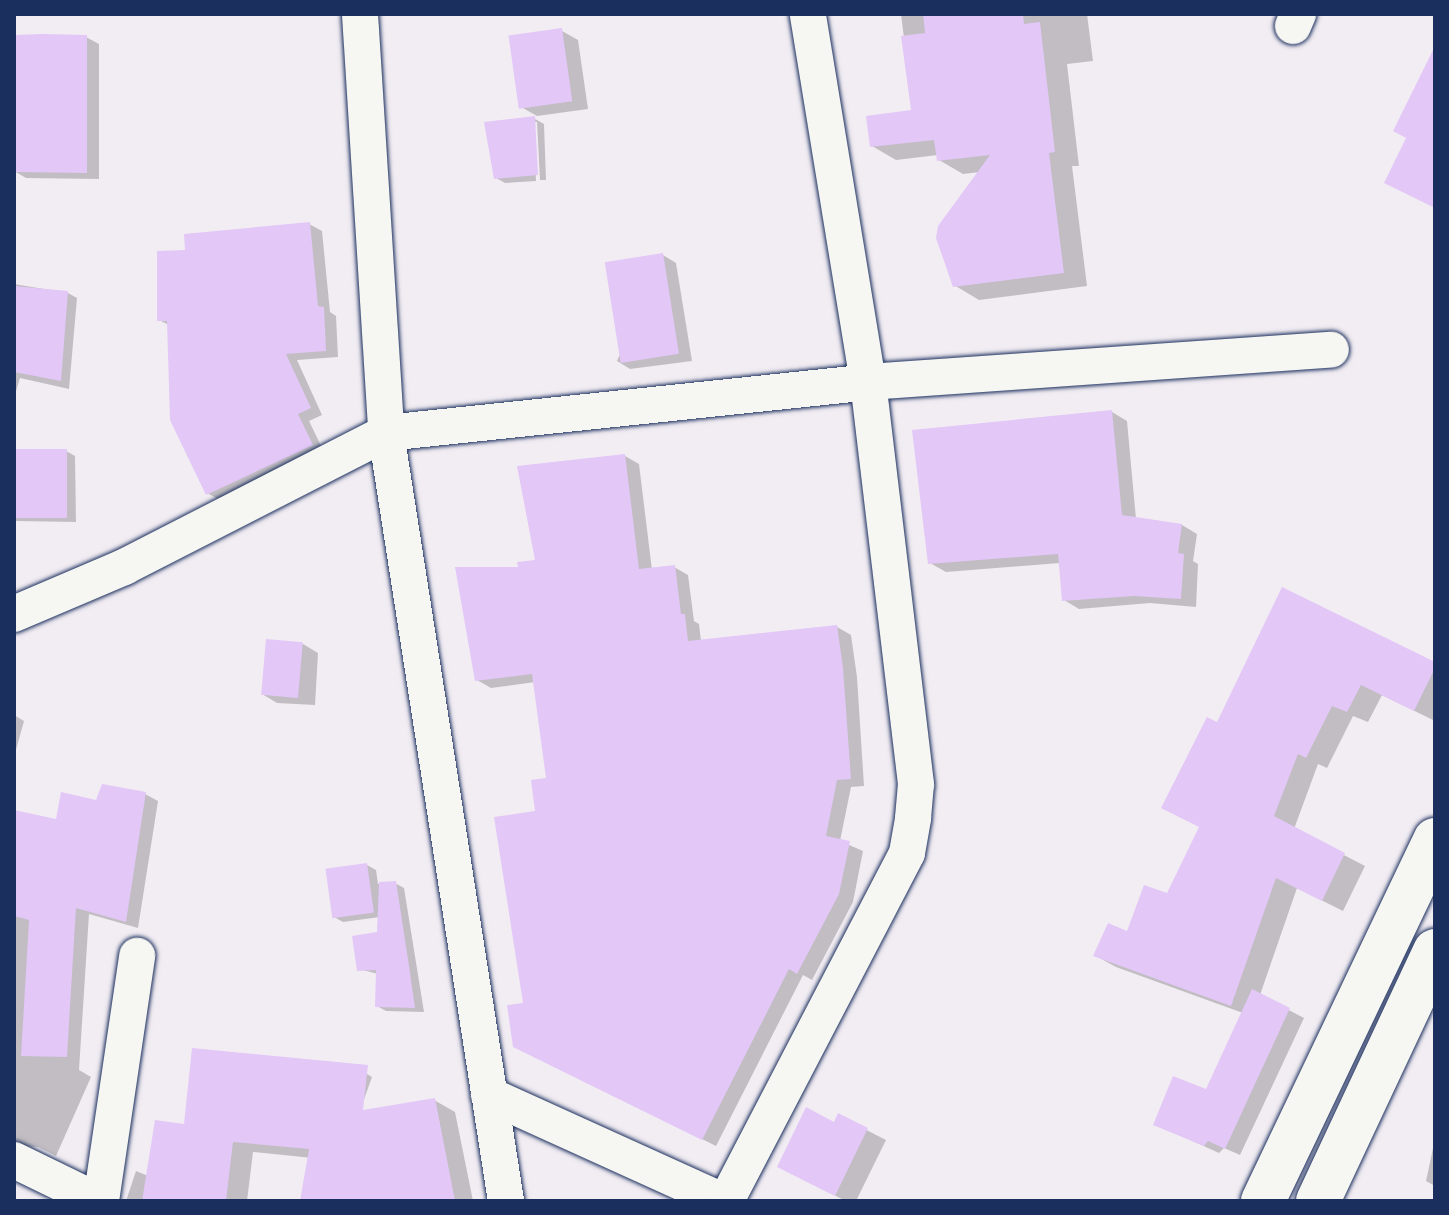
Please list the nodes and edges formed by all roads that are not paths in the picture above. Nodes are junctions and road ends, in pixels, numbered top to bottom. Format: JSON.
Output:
{"nodes":[{"id":1,"x":360,"y":14,"type":"edge"},
{"id":2,"x":808,"y":14,"type":"edge"},
{"id":3,"x":1331,"y":350,"type":"dead end"},
{"id":4,"x":868,"y":382,"type":"junction"},
{"id":5,"x":386,"y":433,"type":"junction"},
{"id":6,"x":14,"y":614,"type":"edge"},
{"id":7,"x":1435,"y":840,"type":"edge"},
{"id":8,"x":1435,"y":951,"type":"edge"},
{"id":9,"x":137,"y":956,"type":"dead end"},
{"id":10,"x":489,"y":1095,"type":"junction"},
{"id":11,"x":14,"y":1160,"type":"edge"},
{"id":12,"x":100,"y":1201,"type":"edge"},
{"id":13,"x":506,"y":1201,"type":"edge"},
{"id":14,"x":724,"y":1201,"type":"edge"},
{"id":15,"x":1263,"y":1201,"type":"edge"},
{"id":16,"x":1318,"y":1201,"type":"edge"}],
"edges":[{"from":1,"to":5,"type":"street"},
{"from":2,"to":4,"type":"street"},
{"from":3,"to":4,"type":"street"},
{"from":4,"to":5,"type":"street"},
{"from":4,"to":14,"type":"street"},
{"from":5,"to":6,"type":"street"},
{"from":5,"to":10,"type":"street"},
{"from":7,"to":15,"type":"main road"},
{"from":8,"to":16,"type":"main road"},
{"from":9,"to":12,"type":"street"},
{"from":10,"to":13,"type":"street"},
{"from":10,"to":14,"type":"street"},
{"from":11,"to":12,"type":"street"}]}
